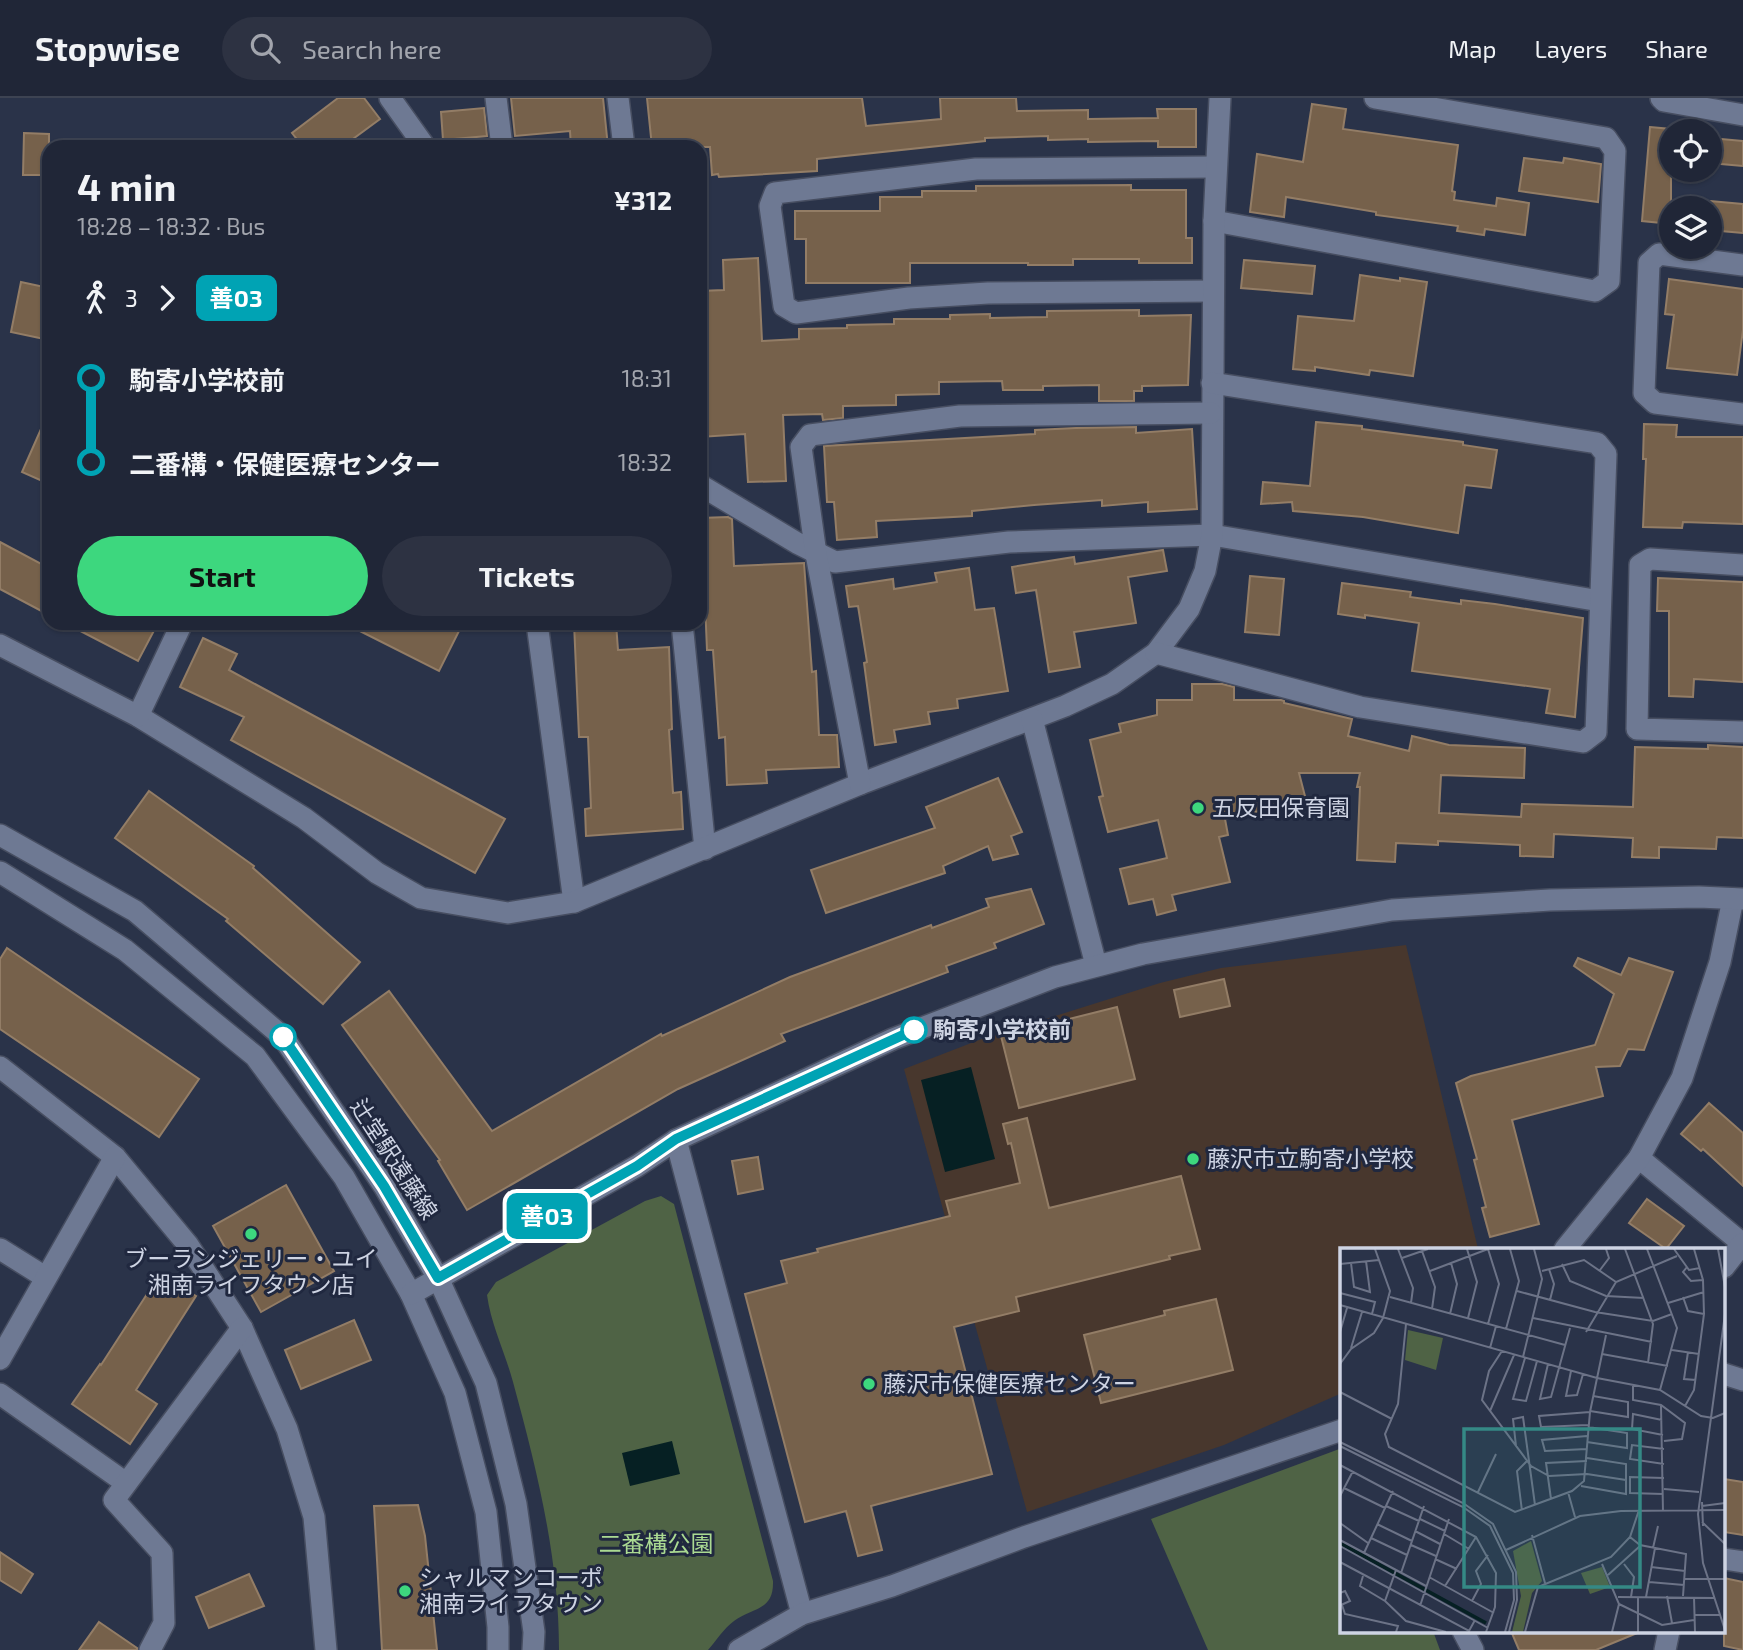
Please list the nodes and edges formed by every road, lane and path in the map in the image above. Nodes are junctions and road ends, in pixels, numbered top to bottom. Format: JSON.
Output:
{"nodes":[{"id":1,"x":390,"y":98,"type":"edge"},
{"id":2,"x":496,"y":98,"type":"edge"},
{"id":3,"x":618,"y":98,"type":"edge"},
{"id":4,"x":1220,"y":98,"type":"edge"},
{"id":5,"x":1375,"y":98,"type":"edge"},
{"id":6,"x":1661,"y":98,"type":"edge"},
{"id":7,"x":1743,"y":115,"type":"edge"},
{"id":8,"x":420,"y":140,"type":"edge"},
{"id":9,"x":501,"y":140,"type":"edge"},
{"id":10,"x":623,"y":140,"type":"edge"},
{"id":11,"x":1215,"y":167,"type":"junction"},
{"id":12,"x":1214,"y":221,"type":"junction"},
{"id":13,"x":1743,"y":265,"type":"edge"},
{"id":14,"x":1213,"y":291,"type":"junction"},
{"id":15,"x":1212,"y":383,"type":"junction"},
{"id":16,"x":1211,"y":413,"type":"junction"},
{"id":17,"x":1743,"y":414,"type":"edge"},
{"id":18,"x":707,"y":489,"type":"edge"},
{"id":19,"x":1212,"y":535,"type":"junction"},
{"id":20,"x":816,"y":554,"type":"junction"},
{"id":21,"x":1743,"y":565,"type":"edge"},
{"id":22,"x":1600,"y":601,"type":"junction"},
{"id":23,"x":179,"y":630,"type":"edge"},
{"id":24,"x":538,"y":630,"type":"edge"},
{"id":25,"x":683,"y":630,"type":"edge"},
{"id":26,"x":0,"y":645,"type":"edge"},
{"id":27,"x":1156,"y":653,"type":"junction"},
{"id":28,"x":138,"y":716,"type":"junction"},
{"id":29,"x":1032,"y":719,"type":"junction"},
{"id":30,"x":1743,"y":732,"type":"edge"},
{"id":31,"x":860,"y":784,"type":"junction"},
{"id":32,"x":0,"y":835,"type":"edge"},
{"id":33,"x":705,"y":849,"type":"junction"},
{"id":34,"x":0,"y":872,"type":"edge"},
{"id":35,"x":1738,"y":899,"type":"edge"},
{"id":36,"x":574,"y":902,"type":"junction"},
{"id":37,"x":1097,"y":965,"type":"junction"},
{"id":38,"x":0,"y":1067,"type":"edge"},
{"id":39,"x":676,"y":1139,"type":"junction"},
{"id":40,"x":115,"y":1157,"type":"junction"},
{"id":41,"x":1639,"y":1158,"type":"junction"},
{"id":42,"x":1742,"y":1244,"type":"edge"},
{"id":43,"x":1566,"y":1248,"type":"edge"},
{"id":44,"x":0,"y":1249,"type":"edge"},
{"id":45,"x":1726,"y":1264,"type":"edge"},
{"id":46,"x":46,"y":1277,"type":"junction"},
{"id":47,"x":438,"y":1278,"type":"junction"},
{"id":48,"x":411,"y":1294,"type":"junction"},
{"id":49,"x":242,"y":1328,"type":"junction"},
{"id":50,"x":0,"y":1359,"type":"edge"},
{"id":51,"x":1726,"y":1375,"type":"edge"},
{"id":52,"x":1743,"y":1380,"type":"edge"},
{"id":53,"x":0,"y":1394,"type":"edge"},
{"id":54,"x":1340,"y":1431,"type":"edge"},
{"id":55,"x":126,"y":1483,"type":"junction"},
{"id":56,"x":802,"y":1615,"type":"junction"},
{"id":57,"x":1464,"y":1632,"type":"edge"},
{"id":58,"x":1668,"y":1632,"type":"edge"},
{"id":59,"x":150,"y":1650,"type":"edge"},
{"id":60,"x":326,"y":1650,"type":"edge"},
{"id":61,"x":498,"y":1650,"type":"edge"},
{"id":62,"x":533,"y":1650,"type":"edge"},
{"id":63,"x":739,"y":1650,"type":"edge"},
{"id":64,"x":1473,"y":1650,"type":"edge"},
{"id":65,"x":1665,"y":1650,"type":"edge"}],
"edges":[{"from":1,"to":8,"type":"street"},
{"from":2,"to":9,"type":"street"},
{"from":3,"to":10,"type":"street"},
{"from":4,"to":11,"type":"street"},
{"from":5,"to":12,"type":"street"},
{"from":6,"to":7,"type":"street"},
{"from":11,"to":12,"type":"street"},
{"from":11,"to":14,"type":"street"},
{"from":12,"to":14,"type":"street"},
{"from":13,"to":17,"type":"street"},
{"from":14,"to":15,"type":"street"},
{"from":15,"to":16,"type":"street"},
{"from":15,"to":22,"type":"street"},
{"from":16,"to":19,"type":"street"},
{"from":16,"to":20,"type":"street"},
{"from":18,"to":20,"type":"street"},
{"from":19,"to":20,"type":"street"},
{"from":19,"to":22,"type":"street"},
{"from":19,"to":27,"type":"street"},
{"from":20,"to":31,"type":"street"},
{"from":21,"to":30,"type":"street"},
{"from":22,"to":27,"type":"street"},
{"from":23,"to":28,"type":"street"},
{"from":24,"to":36,"type":"street"},
{"from":25,"to":33,"type":"street"},
{"from":26,"to":28,"type":"street"},
{"from":27,"to":29,"type":"street"},
{"from":28,"to":36,"type":"street"},
{"from":29,"to":31,"type":"street"},
{"from":29,"to":37,"type":"street"},
{"from":31,"to":33,"type":"street"},
{"from":32,"to":47,"type":"street","name":"辻堂駅遠藤線"},
{"from":33,"to":36,"type":"street"},
{"from":34,"to":48,"type":"street"},
{"from":35,"to":37,"type":"street"},
{"from":35,"to":41,"type":"street"},
{"from":37,"to":39,"type":"street"},
{"from":38,"to":40,"type":"street"},
{"from":39,"to":47,"type":"street"},
{"from":39,"to":56,"type":"street"},
{"from":40,"to":46,"type":"street"},
{"from":40,"to":49,"type":"street"},
{"from":41,"to":42,"type":"street"},
{"from":41,"to":43,"type":"street"},
{"from":42,"to":45,"type":"street"},
{"from":44,"to":46,"type":"street"},
{"from":46,"to":50,"type":"street"},
{"from":47,"to":48,"type":"street"},
{"from":47,"to":62,"type":"street","name":"辻堂駅遠藤線"},
{"from":48,"to":61,"type":"street"},
{"from":49,"to":55,"type":"street"},
{"from":49,"to":60,"type":"street"},
{"from":51,"to":52,"type":"street"},
{"from":53,"to":55,"type":"street"},
{"from":54,"to":56,"type":"street"},
{"from":55,"to":59,"type":"street"},
{"from":56,"to":63,"type":"street"},
{"from":57,"to":64,"type":"street"},
{"from":58,"to":65,"type":"street"}]}
